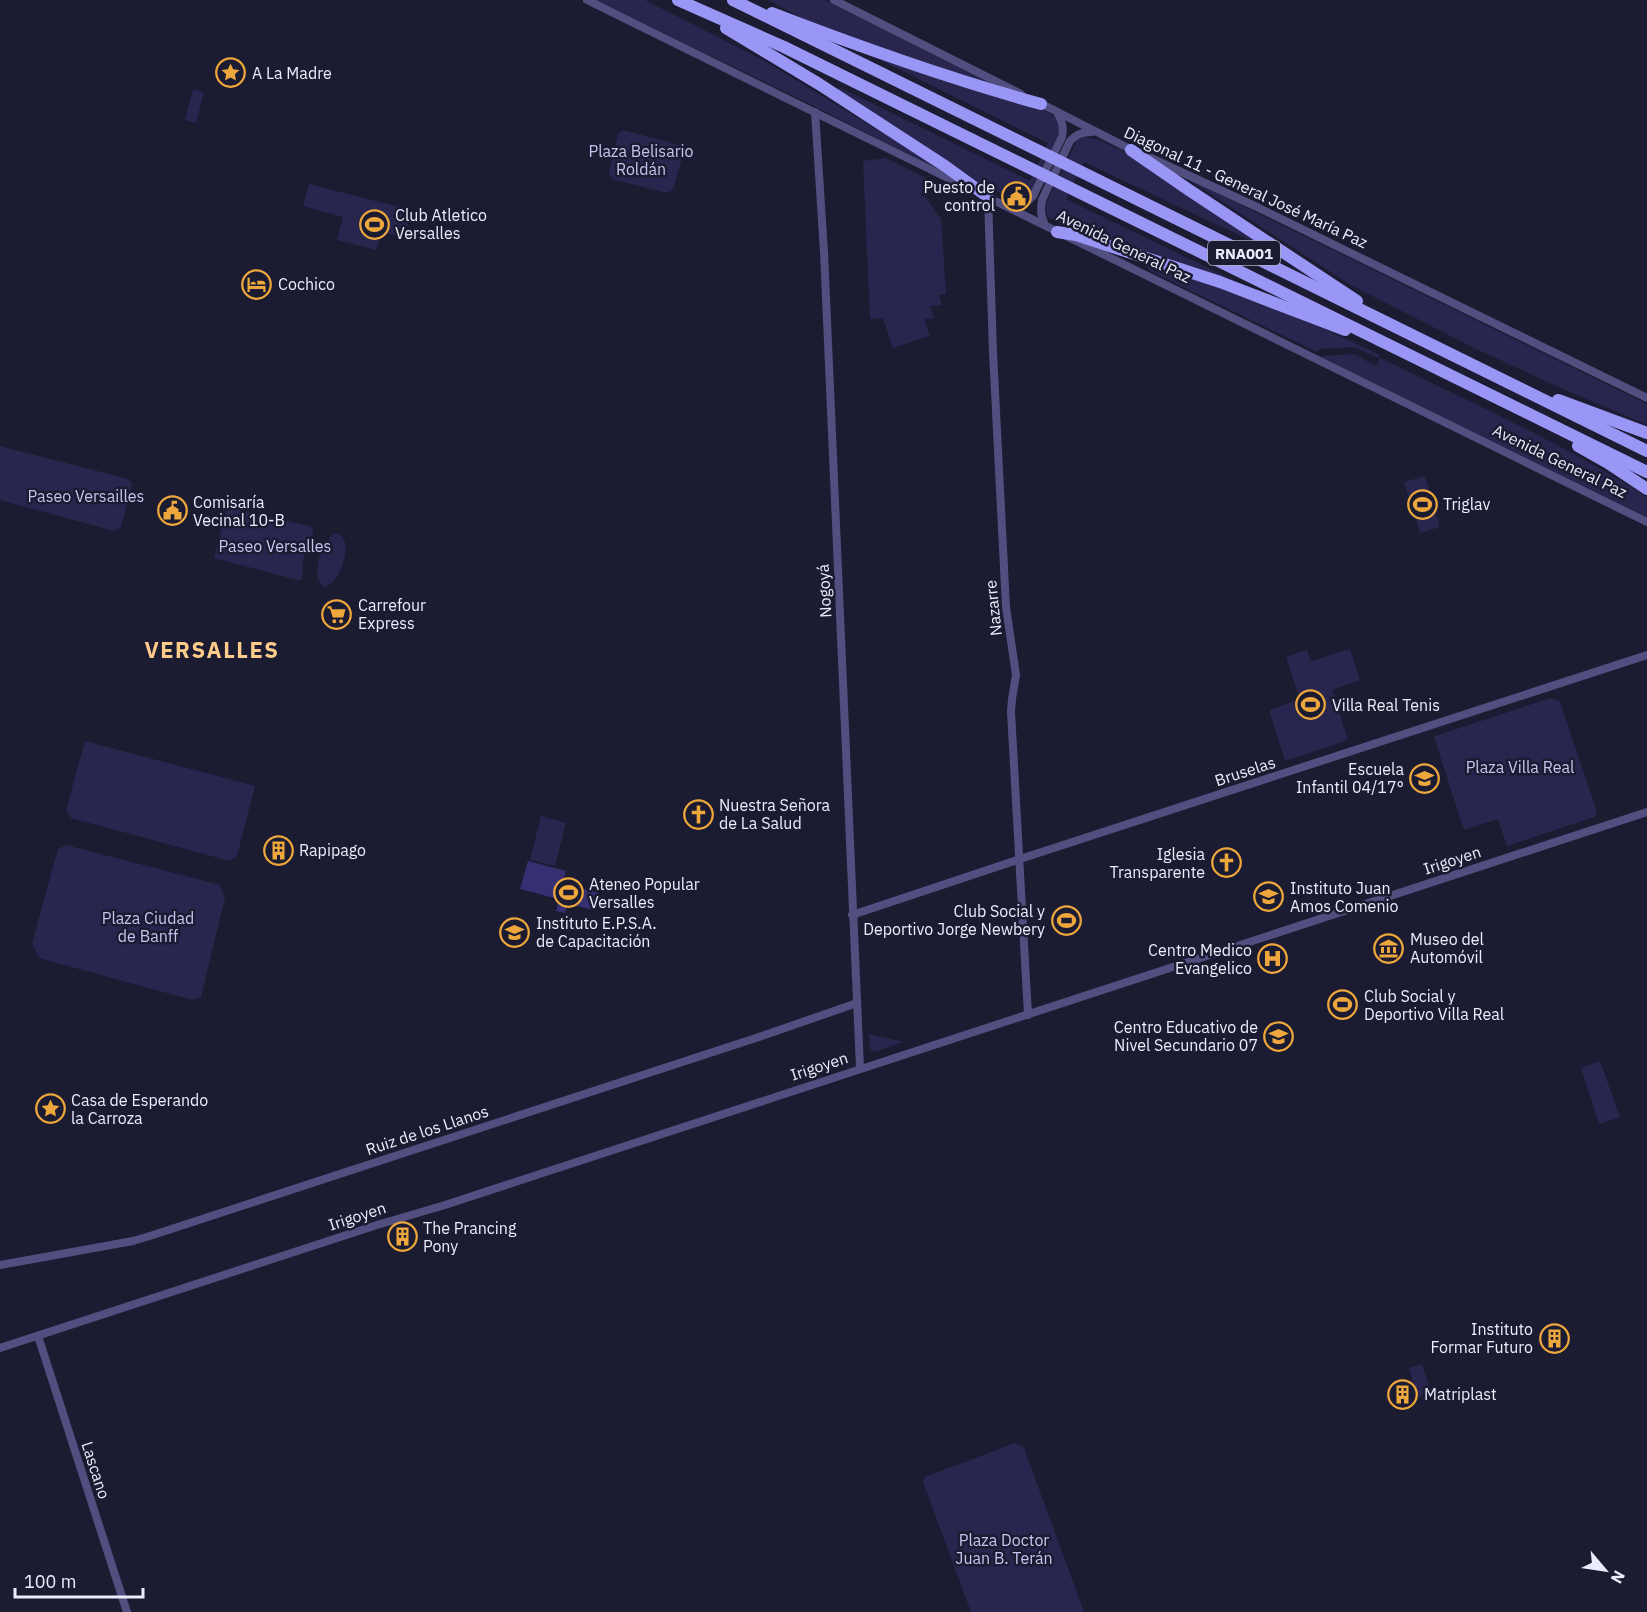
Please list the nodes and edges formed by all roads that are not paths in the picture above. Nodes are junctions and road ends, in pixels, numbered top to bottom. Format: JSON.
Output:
{"nodes":[{"id":1,"x":586,"y":0,"type":"edge"},
{"id":2,"x":678,"y":0,"type":"edge"},
{"id":3,"x":733,"y":0,"type":"edge"},
{"id":4,"x":740,"y":0,"type":"edge"},
{"id":5,"x":834,"y":0,"type":"edge"},
{"id":6,"x":692,"y":7,"type":"junction"},
{"id":7,"x":1041,"y":104,"type":"junction"},
{"id":8,"x":815,"y":112,"type":"junction"},
{"id":9,"x":1058,"y":112,"type":"junction"},
{"id":10,"x":1095,"y":132,"type":"junction"},
{"id":11,"x":1131,"y":150,"type":"junction"},
{"id":12,"x":988,"y":197,"type":"junction"},
{"id":13,"x":1010,"y":208,"type":"junction"},
{"id":14,"x":1051,"y":229,"type":"junction"},
{"id":15,"x":1415,"y":337,"type":"junction"},
{"id":16,"x":1403,"y":352,"type":"junction"},
{"id":17,"x":1513,"y":385,"type":"junction"},
{"id":18,"x":1647,"y":398,"type":"edge"},
{"id":19,"x":1502,"y":401,"type":"junction"},
{"id":20,"x":1647,"y":433,"type":"edge"},
{"id":21,"x":1647,"y":452,"type":"edge"},
{"id":22,"x":1647,"y":472,"type":"edge"},
{"id":23,"x":1647,"y":489,"type":"edge"},
{"id":24,"x":1647,"y":522,"type":"edge"},
{"id":25,"x":1647,"y":655,"type":"edge"},
{"id":26,"x":1647,"y":812,"type":"edge"},
{"id":27,"x":1020,"y":859,"type":"junction"},
{"id":28,"x":852,"y":915,"type":"junction"},
{"id":29,"x":857,"y":1003,"type":"junction"},
{"id":30,"x":1028,"y":1015,"type":"junction"},
{"id":31,"x":860,"y":1068,"type":"junction"},
{"id":32,"x":0,"y":1264,"type":"edge"},
{"id":33,"x":38,"y":1336,"type":"junction"},
{"id":34,"x":0,"y":1348,"type":"edge"},
{"id":35,"x":127,"y":1612,"type":"edge"}],
"edges":[{"from":1,"to":8,"type":"street","name":"Avenida General Paz"},
{"from":2,"to":6,"type":"highway","name":"Avenida General Paz","number":"RNA001"},
{"from":3,"to":15,"type":"highway","number":"RNA001"},
{"from":4,"to":7,"type":"highway"},
{"from":5,"to":7,"type":"street","name":"Diagonal 11 - General José María Paz"},
{"from":6,"to":12,"type":"highway"},
{"from":6,"to":16,"type":"highway","name":"Avenida General Paz","number":"RNA001"},
{"from":7,"to":9,"type":"street","name":"Diagonal 11 - General José María Paz"},
{"from":8,"to":12,"type":"street","name":"Avenida General Paz"},
{"from":8,"to":28,"type":"street","name":"Nogoyá"},
{"from":9,"to":10,"type":"street","name":"Diagonal 11 - General José María Paz"},
{"from":9,"to":13,"type":"street"},
{"from":10,"to":11,"type":"street","name":"Diagonal 11 - General José María Paz"},
{"from":10,"to":14,"type":"street"},
{"from":11,"to":15,"type":"highway"},
{"from":11,"to":18,"type":"street","name":"Diagonal 11 - General José María Paz"},
{"from":12,"to":13,"type":"street","name":"Avenida General Paz"},
{"from":12,"to":27,"type":"street","name":"Nazarre"},
{"from":13,"to":14,"type":"street","name":"Avenida General Paz"},
{"from":14,"to":16,"type":"highway"},
{"from":14,"to":24,"type":"street","name":"Avenida General Paz"},
{"from":15,"to":17,"type":"highway","number":"RNA001"},
{"from":16,"to":19,"type":"highway","name":"Avenida General Paz","number":"RNA001"},
{"from":17,"to":20,"type":"highway"},
{"from":17,"to":21,"type":"highway","number":"RNA001"},
{"from":19,"to":22,"type":"highway","name":"Avenida General Paz","number":"RNA001"},
{"from":19,"to":23,"type":"highway"},
{"from":25,"to":27,"type":"street","name":"Bruselas"},
{"from":26,"to":30,"type":"street","name":"Irigoyen"},
{"from":27,"to":28,"type":"street","name":"Bruselas"},
{"from":27,"to":30,"type":"street","name":"Nazarre"},
{"from":28,"to":29,"type":"street","name":"Nogoyá"},
{"from":29,"to":31,"type":"street","name":"Nogoyá"},
{"from":29,"to":32,"type":"street","name":"Ruiz de los Llanos"},
{"from":30,"to":31,"type":"street","name":"Irigoyen"},
{"from":31,"to":33,"type":"street","name":"Irigoyen"},
{"from":33,"to":34,"type":"street","name":"Irigoyen"},
{"from":33,"to":35,"type":"street","name":"Lascano"}]}
